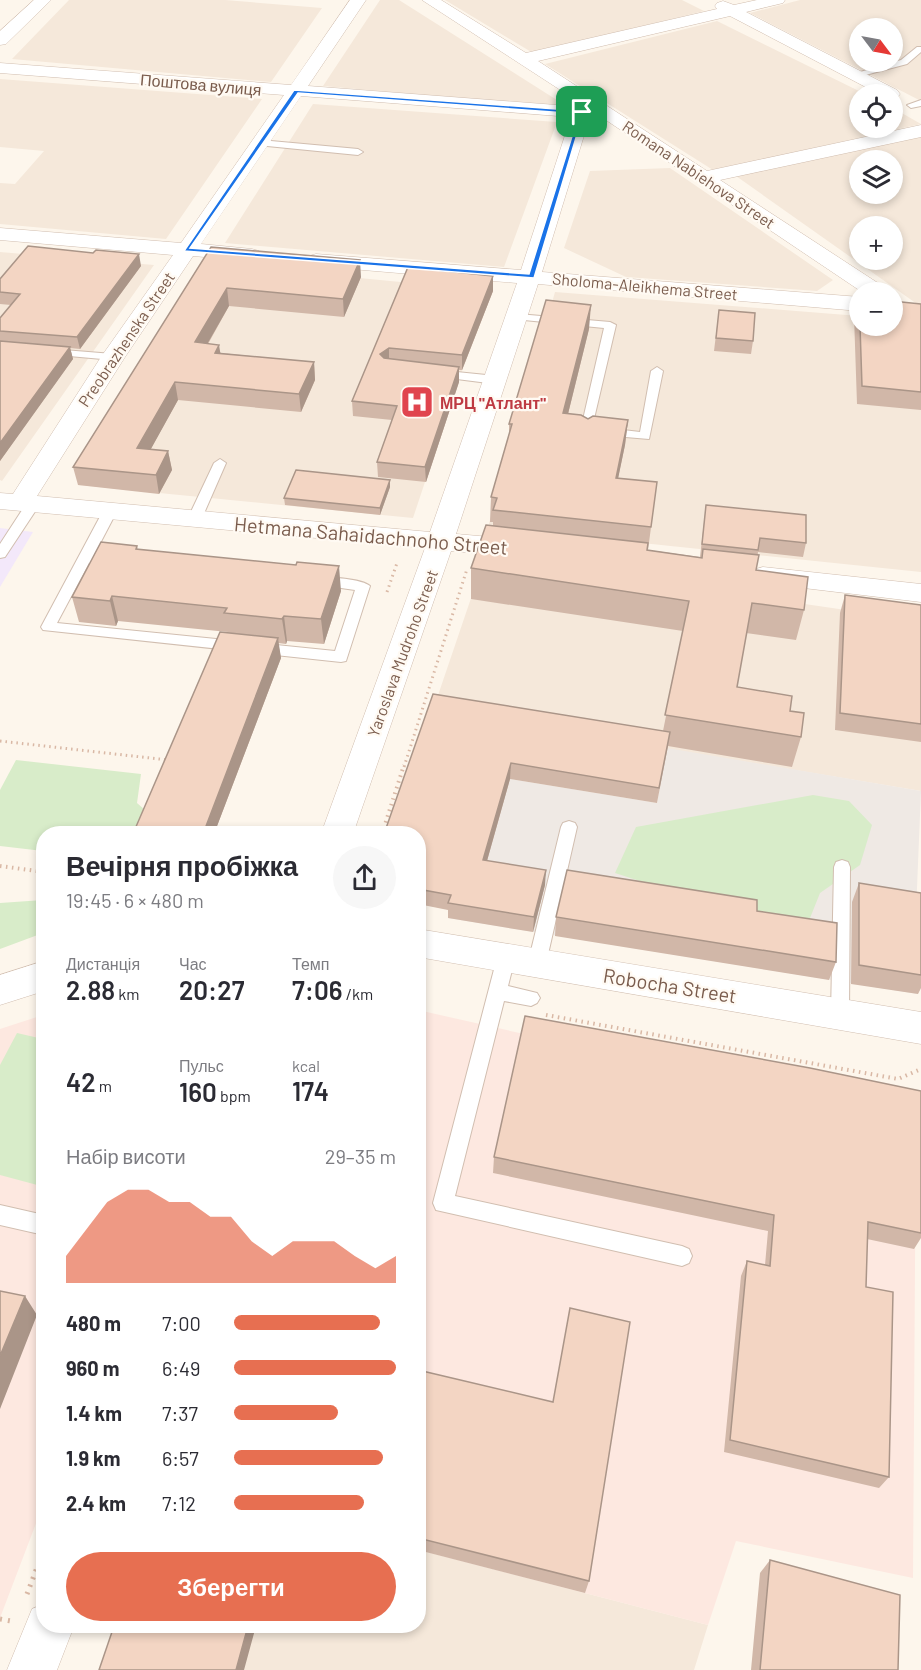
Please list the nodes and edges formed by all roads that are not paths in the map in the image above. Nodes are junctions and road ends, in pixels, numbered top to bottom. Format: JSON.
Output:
{"nodes":[{"id":1,"x":43,"y":0,"type":"edge"},
{"id":2,"x":430,"y":0,"type":"edge"},
{"id":3,"x":711,"y":0,"type":"edge"},
{"id":4,"x":777,"y":0,"type":"edge"},
{"id":5,"x":351,"y":1,"type":"edge"},
{"id":6,"x":731,"y":10,"type":"junction"},
{"id":7,"x":0,"y":40,"type":"edge"},
{"id":8,"x":920,"y":49,"type":"edge"},
{"id":9,"x":524,"y":59,"type":"junction"},
{"id":10,"x":0,"y":68,"type":"edge"},
{"id":11,"x":854,"y":75,"type":"junction"},
{"id":12,"x":871,"y":84,"type":"edge"},
{"id":13,"x":296,"y":91,"type":"junction"},
{"id":14,"x":903,"y":100,"type":"edge"},
{"id":15,"x":918,"y":106,"type":"edge"},
{"id":16,"x":591,"y":110,"type":"junction"},
{"id":17,"x":921,"y":131,"type":"edge"},
{"id":18,"x":260,"y":143,"type":"junction"},
{"id":19,"x":358,"y":152,"type":"dead end"},
{"id":20,"x":705,"y":177,"type":"junction"},
{"id":21,"x":0,"y":234,"type":"edge"},
{"id":22,"x":186,"y":250,"type":"junction"},
{"id":23,"x":268,"y":256,"type":"edge"},
{"id":24,"x":292,"y":258,"type":"edge"},
{"id":25,"x":532,"y":276,"type":"junction"},
{"id":26,"x":861,"y":282,"type":"edge"},
{"id":27,"x":849,"y":303,"type":"edge"},
{"id":28,"x":518,"y":317,"type":"junction"},
{"id":29,"x":34,"y":351,"type":"edge"},
{"id":30,"x":113,"y":357,"type":"junction"},
{"id":31,"x":657,"y":371,"type":"dead end"},
{"id":32,"x":423,"y":373,"type":"edge"},
{"id":33,"x":496,"y":380,"type":"junction"},
{"id":34,"x":220,"y":463,"type":"dead end"},
{"id":35,"x":18,"y":502,"type":"edge"},
{"id":36,"x":110,"y":511,"type":"junction"},
{"id":37,"x":195,"y":518,"type":"junction"},
{"id":38,"x":442,"y":540,"type":"junction"},
{"id":39,"x":546,"y":551,"type":"edge"},
{"id":40,"x":0,"y":554,"type":"edge"},
{"id":41,"x":85,"y":558,"type":"junction"},
{"id":42,"x":132,"y":562,"type":"edge"},
{"id":43,"x":733,"y":572,"type":"edge"},
{"id":44,"x":305,"y":580,"type":"edge"},
{"id":45,"x":921,"y":593,"type":"edge"},
{"id":46,"x":340,"y":826,"type":"edge"},
{"id":47,"x":569,"y":827,"type":"dead end"},
{"id":48,"x":842,"y":867,"type":"dead end"},
{"id":49,"x":426,"y":944,"type":"edge"},
{"id":50,"x":521,"y":960,"type":"junction"},
{"id":51,"x":36,"y":979,"type":"edge"},
{"id":52,"x":0,"y":990,"type":"edge"},
{"id":53,"x":496,"y":996,"type":"junction"},
{"id":54,"x":531,"y":998,"type":"dead end"},
{"id":55,"x":840,"y":1013,"type":"junction"},
{"id":56,"x":921,"y":1028,"type":"edge"},
{"id":57,"x":0,"y":1215,"type":"edge"},
{"id":58,"x":36,"y":1223,"type":"edge"},
{"id":59,"x":682,"y":1256,"type":"dead end"},
{"id":60,"x":36,"y":1614,"type":"edge"},
{"id":61,"x":32,"y":1670,"type":"edge"}],
"edges":[{"from":1,"to":7,"type":"street"},
{"from":2,"to":9,"type":"street","name":"Romana Nabiehova Street"},
{"from":3,"to":6,"type":"street"},
{"from":4,"to":6,"type":"street"},
{"from":5,"to":13,"type":"street","name":"Preobrazhenska Street"},
{"from":6,"to":9,"type":"street"},
{"from":6,"to":11,"type":"street"},
{"from":8,"to":11,"type":"lane"},
{"from":9,"to":16,"type":"street","name":"Romana Nabiehova Street"},
{"from":10,"to":13,"type":"street","name":"Поштова вулиця"},
{"from":11,"to":12,"type":"street"},
{"from":13,"to":16,"type":"street","name":"Поштова вулиця"},
{"from":13,"to":18,"type":"street","name":"Preobrazhenska Street"},
{"from":14,"to":15,"type":"street"},
{"from":16,"to":20,"type":"street","name":"Romana Nabiehova Street"},
{"from":16,"to":25,"type":"street","name":"Yaroslava Mudroho Street"},
{"from":17,"to":20,"type":"street"},
{"from":18,"to":19,"type":"lane"},
{"from":18,"to":22,"type":"street","name":"Preobrazhenska Street"},
{"from":20,"to":26,"type":"street","name":"Romana Nabiehova Street"},
{"from":21,"to":22,"type":"street"},
{"from":22,"to":23,"type":"street"},
{"from":22,"to":30,"type":"street","name":"Preobrazhenska Street"},
{"from":24,"to":25,"type":"street","name":"Sholoma-Aleikhema Street"},
{"from":25,"to":27,"type":"street","name":"Sholoma-Aleikhema Street"},
{"from":25,"to":28,"type":"street","name":"Yaroslava Mudroho Street"},
{"from":28,"to":31,"type":"lane"},
{"from":28,"to":33,"type":"street","name":"Yaroslava Mudroho Street"},
{"from":29,"to":30,"type":"lane"},
{"from":30,"to":35,"type":"street","name":"Preobrazhenska Street"},
{"from":32,"to":33,"type":"lane"},
{"from":33,"to":38,"type":"street","name":"Yaroslava Mudroho Street"},
{"from":34,"to":37,"type":"lane"},
{"from":35,"to":36,"type":"street","name":"Hetmana Sahaidachnoho Street"},
{"from":35,"to":40,"type":"lane"},
{"from":36,"to":37,"type":"street","name":"Hetmana Sahaidachnoho Street"},
{"from":36,"to":41,"type":"lane"},
{"from":37,"to":38,"type":"street","name":"Hetmana Sahaidachnoho Street"},
{"from":38,"to":39,"type":"street","name":"Hetmana Sahaidachnoho Street"},
{"from":38,"to":46,"type":"street","name":"Yaroslava Mudroho Street"},
{"from":41,"to":42,"type":"lane"},
{"from":41,"to":44,"type":"lane"},
{"from":43,"to":45,"type":"street"},
{"from":47,"to":50,"type":"lane"},
{"from":48,"to":55,"type":"lane"},
{"from":49,"to":50,"type":"street","name":"Robocha Street"},
{"from":50,"to":53,"type":"lane"},
{"from":50,"to":55,"type":"street","name":"Robocha Street"},
{"from":51,"to":52,"type":"street"},
{"from":53,"to":54,"type":"lane"},
{"from":53,"to":59,"type":"lane"},
{"from":55,"to":56,"type":"street","name":"Robocha Street"},
{"from":57,"to":58,"type":"lane"},
{"from":60,"to":61,"type":"street"}]}
